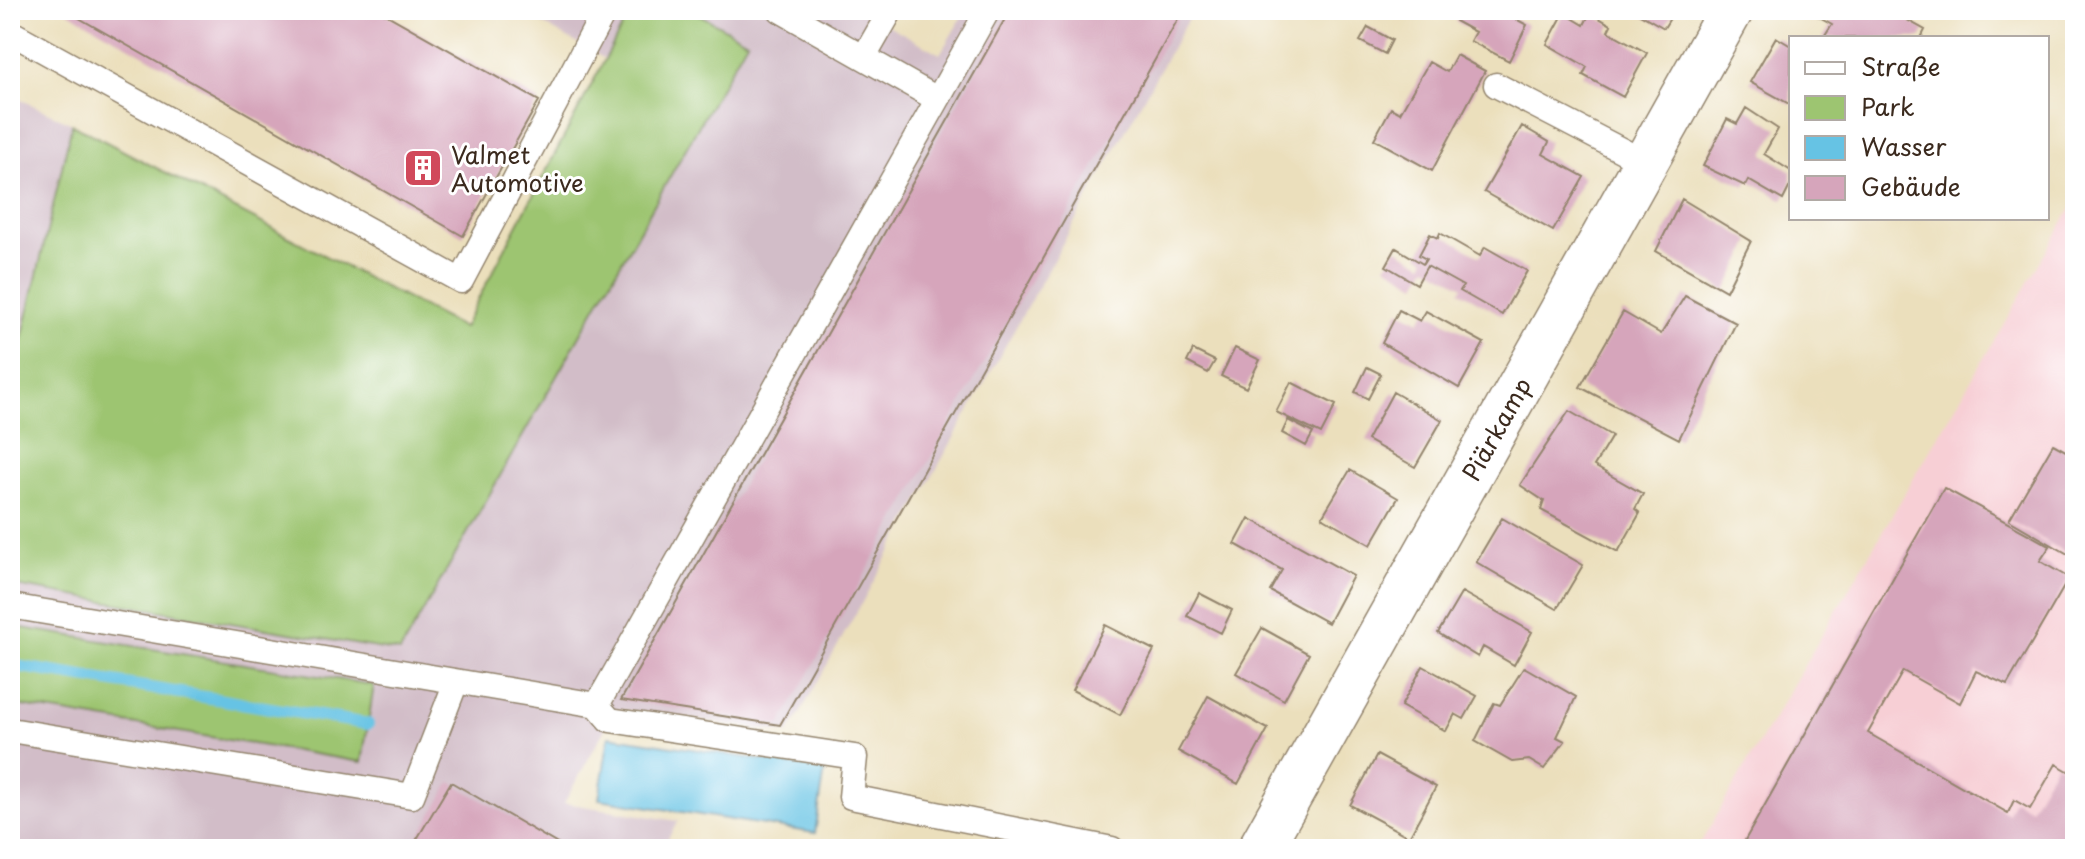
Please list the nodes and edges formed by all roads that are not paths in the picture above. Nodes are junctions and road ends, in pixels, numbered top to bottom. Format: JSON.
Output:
{"nodes":[{"id":1,"x":605,"y":10,"type":"edge"},
{"id":2,"x":780,"y":10,"type":"edge"},
{"id":3,"x":891,"y":10,"type":"edge"},
{"id":4,"x":988,"y":10,"type":"edge"},
{"id":5,"x":1731,"y":10,"type":"edge"},
{"id":6,"x":10,"y":32,"type":"edge"},
{"id":7,"x":864,"y":57,"type":"junction"},
{"id":8,"x":1496,"y":85,"type":"dead end"},
{"id":9,"x":937,"y":99,"type":"junction"},
{"id":10,"x":1646,"y":163,"type":"junction"},
{"id":11,"x":10,"y":606,"type":"edge"},
{"id":12,"x":456,"y":682,"type":"junction"},
{"id":13,"x":597,"y":705,"type":"junction"},
{"id":14,"x":10,"y":730,"type":"edge"},
{"id":15,"x":1112,"y":849,"type":"edge"},
{"id":16,"x":1260,"y":849,"type":"edge"}],
"edges":[{"from":1,"to":6,"type":"lane"},
{"from":2,"to":7,"type":"lane"},
{"from":3,"to":7,"type":"lane"},
{"from":4,"to":9,"type":"lane"},
{"from":5,"to":10,"type":"street","name":"Piärkamp"},
{"from":7,"to":9,"type":"lane"},
{"from":8,"to":10,"type":"lane"},
{"from":9,"to":13,"type":"lane"},
{"from":10,"to":16,"type":"street","name":"Piärkamp"},
{"from":11,"to":12,"type":"lane"},
{"from":12,"to":13,"type":"lane"},
{"from":12,"to":14,"type":"lane"},
{"from":13,"to":15,"type":"lane"}]}
